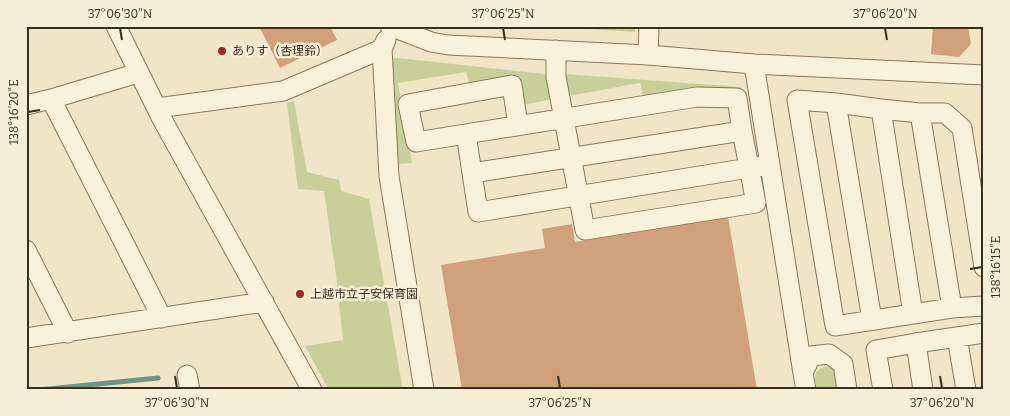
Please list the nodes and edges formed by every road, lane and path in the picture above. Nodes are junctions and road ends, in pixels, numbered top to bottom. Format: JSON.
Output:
{"nodes":[{"id":1,"x":116,"y":26,"type":"edge"},
{"id":2,"x":388,"y":26,"type":"edge"},
{"id":3,"x":649,"y":26,"type":"edge"},
{"id":4,"x":382,"y":49,"type":"junction"},
{"id":5,"x":556,"y":50,"type":"junction"},
{"id":6,"x":648,"y":55,"type":"junction"},
{"id":7,"x":754,"y":64,"type":"junction"},
{"id":8,"x":138,"y":73,"type":"junction"},
{"id":9,"x":984,"y":75,"type":"edge"},
{"id":10,"x":51,"y":99,"type":"junction"},
{"id":11,"x":836,"y":103,"type":"junction"},
{"id":12,"x":26,"y":105,"type":"edge"},
{"id":13,"x":157,"y":108,"type":"junction"},
{"id":14,"x":881,"y":109,"type":"junction"},
{"id":15,"x":920,"y":113,"type":"junction"},
{"id":16,"x":564,"y":118,"type":"junction"},
{"id":17,"x":518,"y":125,"type":"junction"},
{"id":18,"x":742,"y":131,"type":"junction"},
{"id":19,"x":466,"y":134,"type":"junction"},
{"id":20,"x":571,"y":156,"type":"junction"},
{"id":21,"x":770,"y":165,"type":"junction"},
{"id":22,"x":749,"y":168,"type":"junction"},
{"id":23,"x":472,"y":173,"type":"junction"},
{"id":24,"x":578,"y":196,"type":"junction"},
{"id":25,"x":26,"y":250,"type":"edge"},
{"id":26,"x":984,"y":267,"type":"edge"},
{"id":27,"x":264,"y":302,"type":"junction"},
{"id":28,"x":984,"y":306,"type":"edge"},
{"id":29,"x":952,"y":308,"type":"junction"},
{"id":30,"x":913,"y":314,"type":"junction"},
{"id":31,"x":162,"y":318,"type":"junction"},
{"id":32,"x":872,"y":320,"type":"junction"},
{"id":33,"x":68,"y":333,"type":"junction"},
{"id":34,"x":984,"y":333,"type":"edge"},
{"id":35,"x":26,"y":338,"type":"edge"},
{"id":36,"x":957,"y":338,"type":"junction"},
{"id":37,"x":916,"y":343,"type":"junction"},
{"id":38,"x":805,"y":382,"type":"edge"},
{"id":39,"x":312,"y":390,"type":"edge"},
{"id":40,"x":424,"y":390,"type":"edge"},
{"id":41,"x":847,"y":390,"type":"edge"},
{"id":42,"x":883,"y":390,"type":"edge"},
{"id":43,"x":923,"y":390,"type":"edge"},
{"id":44,"x":966,"y":390,"type":"edge"}],
"edges":[{"from":1,"to":8,"type":"street"},
{"from":2,"to":4,"type":"street"},
{"from":2,"to":5,"type":"street"},
{"from":3,"to":6,"type":"street"},
{"from":4,"to":13,"type":"street"},
{"from":4,"to":40,"type":"street"},
{"from":5,"to":6,"type":"street"},
{"from":5,"to":16,"type":"street"},
{"from":6,"to":7,"type":"street"},
{"from":7,"to":9,"type":"street"},
{"from":7,"to":21,"type":"street"},
{"from":8,"to":10,"type":"street"},
{"from":8,"to":13,"type":"street"},
{"from":10,"to":12,"type":"street"},
{"from":10,"to":31,"type":"street"},
{"from":11,"to":14,"type":"street"},
{"from":11,"to":32,"type":"street"},
{"from":11,"to":32,"type":"street"},
{"from":13,"to":27,"type":"street"},
{"from":14,"to":15,"type":"street"},
{"from":14,"to":30,"type":"street"},
{"from":15,"to":26,"type":"street"},
{"from":15,"to":29,"type":"street"},
{"from":16,"to":17,"type":"street"},
{"from":16,"to":18,"type":"street"},
{"from":16,"to":20,"type":"street"},
{"from":17,"to":19,"type":"street"},
{"from":17,"to":19,"type":"street"},
{"from":18,"to":20,"type":"street"},
{"from":18,"to":22,"type":"street"},
{"from":19,"to":23,"type":"street"},
{"from":20,"to":23,"type":"street"},
{"from":20,"to":24,"type":"street"},
{"from":21,"to":22,"type":"street"},
{"from":21,"to":38,"type":"street"},
{"from":22,"to":24,"type":"street"},
{"from":22,"to":24,"type":"street"},
{"from":23,"to":24,"type":"street"},
{"from":25,"to":33,"type":"street"},
{"from":27,"to":31,"type":"street"},
{"from":27,"to":39,"type":"street"},
{"from":28,"to":29,"type":"street"},
{"from":29,"to":30,"type":"street"},
{"from":30,"to":32,"type":"street"},
{"from":31,"to":33,"type":"street"},
{"from":33,"to":35,"type":"street"},
{"from":34,"to":36,"type":"street"},
{"from":36,"to":37,"type":"street"},
{"from":36,"to":44,"type":"street"},
{"from":37,"to":42,"type":"street"},
{"from":37,"to":43,"type":"street"},
{"from":38,"to":41,"type":"street"}]}
